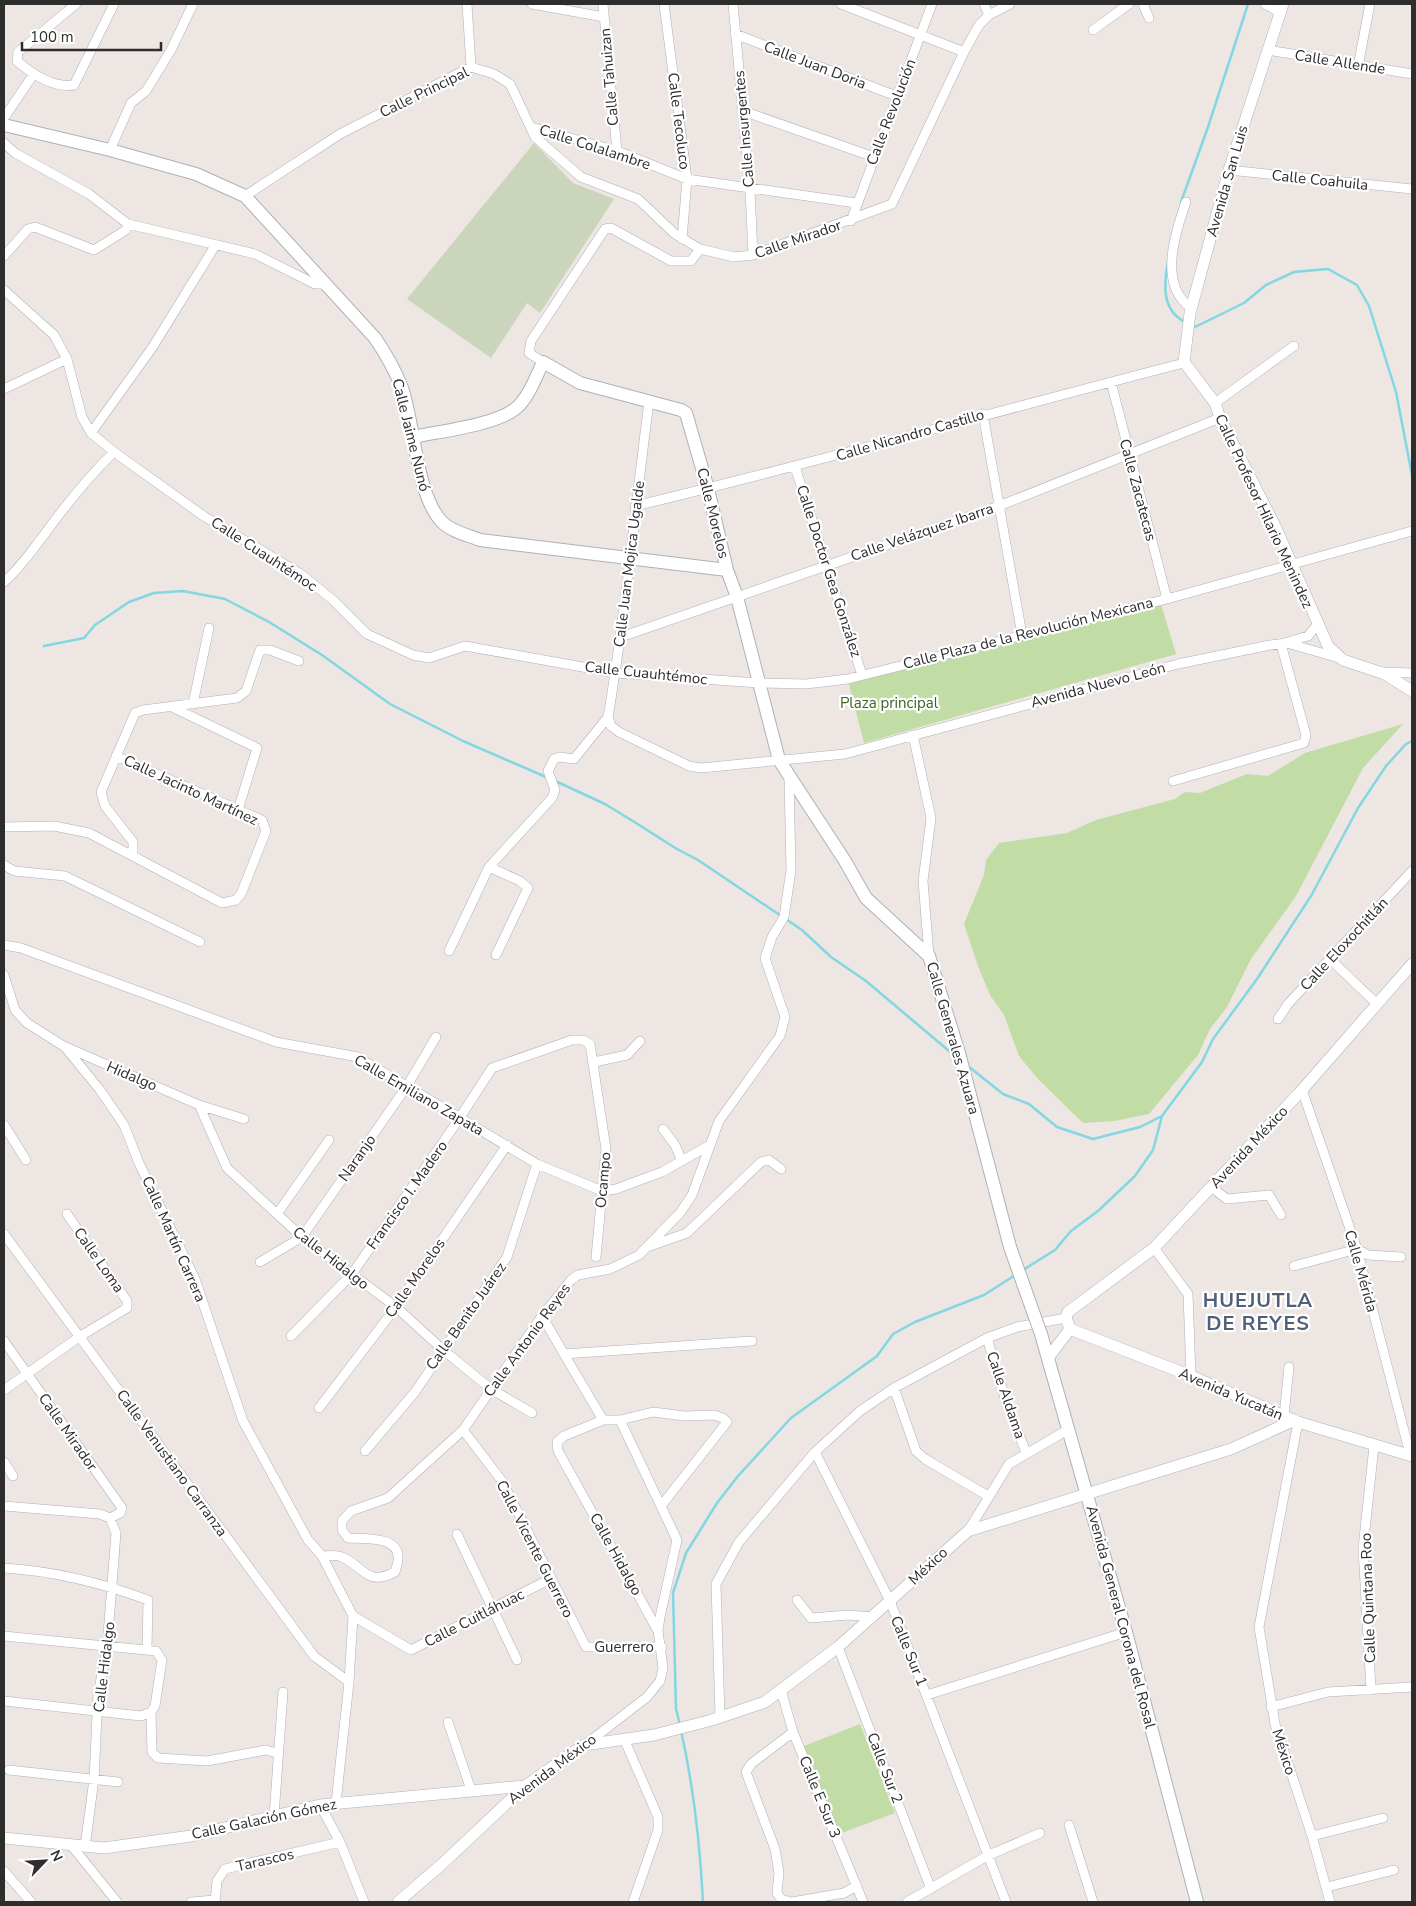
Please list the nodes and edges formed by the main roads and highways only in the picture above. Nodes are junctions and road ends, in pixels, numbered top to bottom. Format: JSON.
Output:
{"nodes":[{"id":1,"x":4,"y":125,"type":"edge"},
{"id":2,"x":414,"y":437,"type":"junction"},
{"id":3,"x":727,"y":570,"type":"junction"},
{"id":4,"x":929,"y":956,"type":"joint"},
{"id":5,"x":1041,"y":1334,"type":"joint"},
{"id":6,"x":1197,"y":1902,"type":"edge"}],
"edges":[{"from":1,"to":2,"type":"main road","name":"Calle Jaime Nunó"},
{"from":2,"to":3,"type":"main road","name":"Calle Jaime Nunó"},
{"from":2,"to":3,"type":"main road","name":"Calle Morelos"},
{"from":3,"to":4,"type":"main road","name":"Calle Morelos"},
{"from":4,"to":5,"type":"main road","name":"Calle Generales Azuara","bridge":true},
{"from":5,"to":6,"type":"main road","name":"Avenida General Corona del Rosal"}]}
